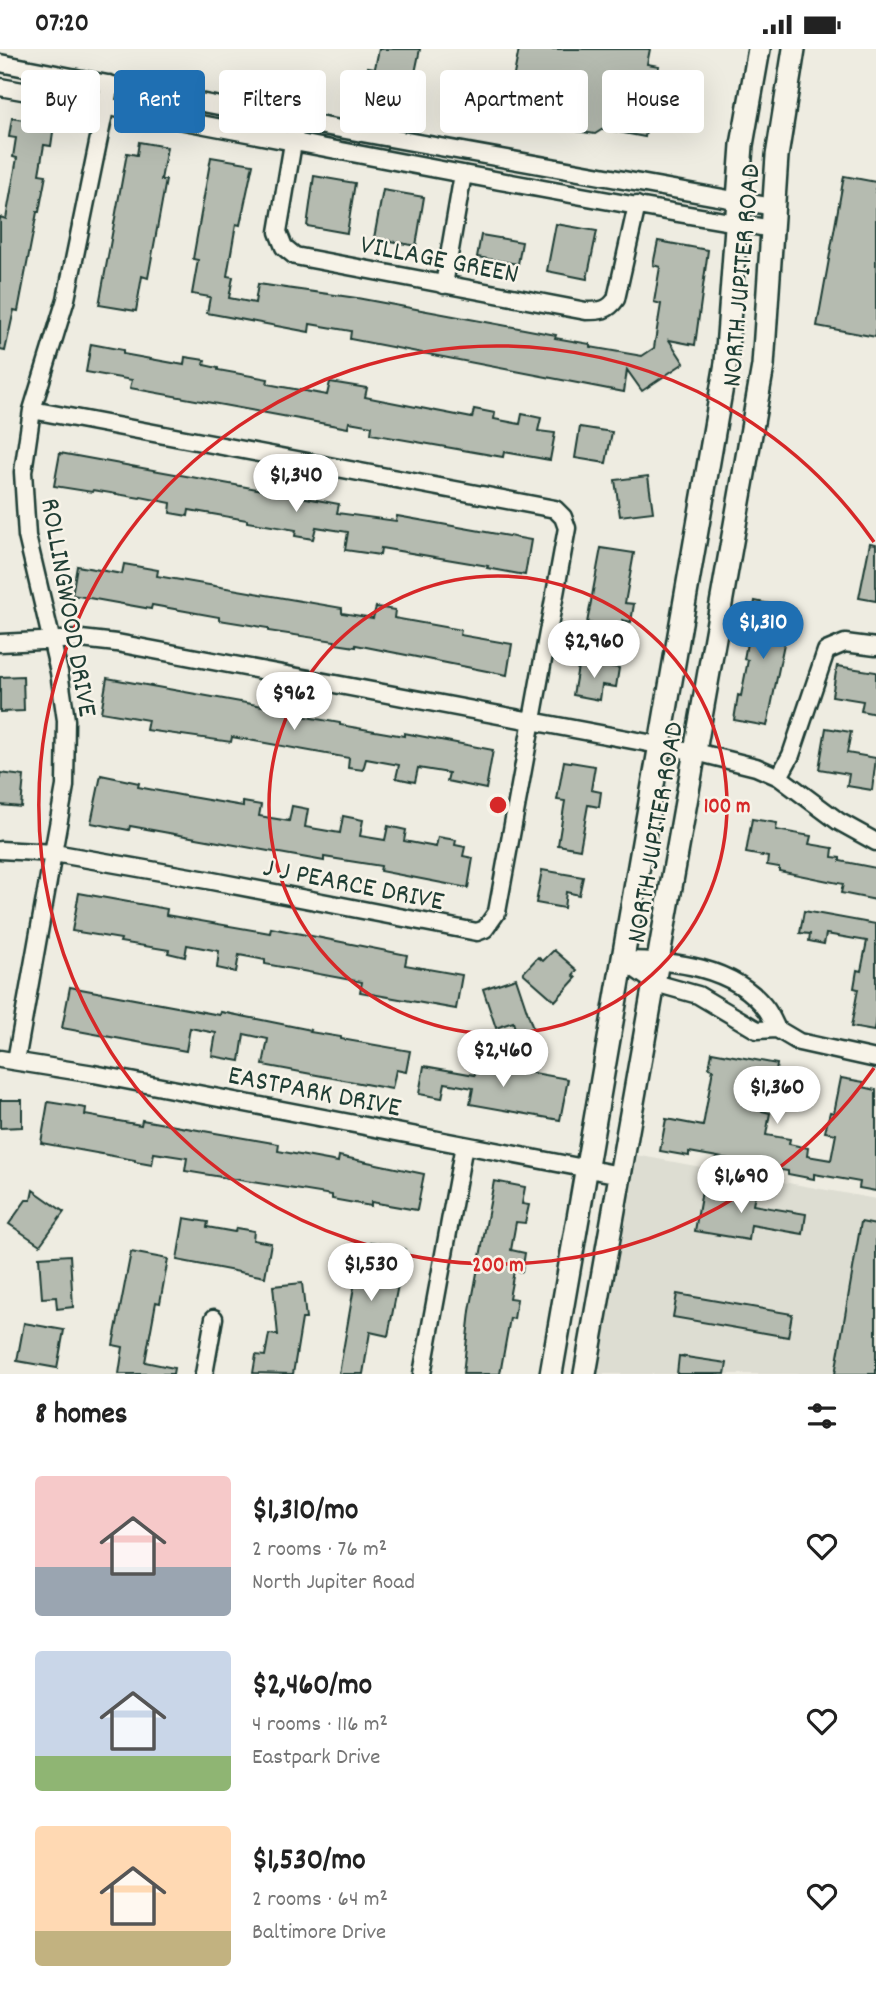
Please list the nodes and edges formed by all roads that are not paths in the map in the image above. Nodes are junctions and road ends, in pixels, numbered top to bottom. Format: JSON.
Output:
{"nodes":[{"id":1,"x":759,"y":49,"type":"edge"},
{"id":2,"x":794,"y":49,"type":"edge"},
{"id":3,"x":0,"y":63,"type":"edge"},
{"id":4,"x":110,"y":84,"type":"junction"},
{"id":5,"x":0,"y":86,"type":"edge"},
{"id":6,"x":106,"y":105,"type":"junction"},
{"id":7,"x":219,"y":106,"type":"edge"},
{"id":8,"x":326,"y":126,"type":"edge"},
{"id":9,"x":294,"y":133,"type":"edge"},
{"id":10,"x":293,"y":140,"type":"junction"},
{"id":11,"x":463,"y":174,"type":"junction"},
{"id":12,"x":637,"y":205,"type":"junction"},
{"id":13,"x":773,"y":208,"type":"junction"},
{"id":14,"x":737,"y":213,"type":"junction"},
{"id":15,"x":773,"y":229,"type":"junction"},
{"id":16,"x":444,"y":285,"type":"junction"},
{"id":17,"x":32,"y":410,"type":"junction"},
{"id":18,"x":53,"y":642,"type":"junction"},
{"id":19,"x":0,"y":643,"type":"edge"},
{"id":20,"x":876,"y":647,"type":"edge"},
{"id":21,"x":532,"y":720,"type":"junction"},
{"id":22,"x":661,"y":747,"type":"junction"},
{"id":23,"x":696,"y":752,"type":"junction"},
{"id":24,"x":779,"y":777,"type":"junction"},
{"id":25,"x":876,"y":842,"type":"edge"},
{"id":26,"x":0,"y":851,"type":"edge"},
{"id":27,"x":54,"y":853,"type":"junction"},
{"id":28,"x":622,"y":960,"type":"junction"},
{"id":29,"x":659,"y":960,"type":"junction"},
{"id":30,"x":655,"y":983,"type":"junction"},
{"id":31,"x":777,"y":1029,"type":"junction"},
{"id":32,"x":876,"y":1059,"type":"edge"},
{"id":33,"x":8,"y":1060,"type":"edge"},
{"id":34,"x":464,"y":1145,"type":"junction"},
{"id":35,"x":587,"y":1168,"type":"junction"},
{"id":36,"x":620,"y":1175,"type":"junction"},
{"id":37,"x":214,"y":1318,"type":"dead end"},
{"id":38,"x":204,"y":1374,"type":"edge"},
{"id":39,"x":422,"y":1374,"type":"edge"},
{"id":40,"x":551,"y":1374,"type":"edge"},
{"id":41,"x":585,"y":1374,"type":"edge"}],
"edges":[{"from":1,"to":14,"type":"main road","name":"NORTH JUPITER ROAD"},
{"from":2,"to":13,"type":"main road","name":"NORTH JUPITER ROAD"},
{"from":3,"to":4,"type":"street"},
{"from":4,"to":6,"type":"street","name":"ROLLINGWOOD DRIVE"},
{"from":4,"to":7,"type":"street"},
{"from":5,"to":6,"type":"street"},
{"from":6,"to":10,"type":"street"},
{"from":6,"to":17,"type":"street","name":"ROLLINGWOOD DRIVE"},
{"from":8,"to":14,"type":"street"},
{"from":9,"to":10,"type":"street","name":"VILLAGE GREEN"},
{"from":10,"to":11,"type":"street"},
{"from":10,"to":16,"type":"street","name":"VILLAGE GREEN"},
{"from":11,"to":12,"type":"street"},
{"from":11,"to":16,"type":"street"},
{"from":12,"to":14,"type":"street"},
{"from":12,"to":16,"type":"street","name":"VILLAGE GREEN"},
{"from":13,"to":14,"type":"street"},
{"from":13,"to":15,"type":"main road","name":"NORTH JUPITER ROAD"},
{"from":14,"to":15,"type":"street"},
{"from":14,"to":22,"type":"main road","name":"NORTH JUPITER ROAD"},
{"from":15,"to":23,"type":"main road","name":"NORTH JUPITER ROAD"},
{"from":17,"to":18,"type":"street","name":"ROLLINGWOOD DRIVE"},
{"from":17,"to":21,"type":"street"},
{"from":18,"to":19,"type":"street"},
{"from":18,"to":21,"type":"street"},
{"from":18,"to":27,"type":"street","name":"ROLLINGWOOD DRIVE"},
{"from":20,"to":24,"type":"street"},
{"from":21,"to":22,"type":"street"},
{"from":21,"to":27,"type":"street","name":"J J PEARCE DRIVE"},
{"from":22,"to":23,"type":"street"},
{"from":22,"to":28,"type":"main road","name":"NORTH JUPITER ROAD"},
{"from":23,"to":24,"type":"street"},
{"from":23,"to":29,"type":"main road","name":"NORTH JUPITER ROAD"},
{"from":24,"to":25,"type":"street"},
{"from":26,"to":27,"type":"street","name":"J J PEARCE DRIVE"},
{"from":27,"to":33,"type":"street","name":"ROLLINGWOOD DRIVE"},
{"from":28,"to":29,"type":"street"},
{"from":28,"to":30,"type":"street"},
{"from":28,"to":35,"type":"main road","name":"NORTH JUPITER ROAD"},
{"from":29,"to":30,"type":"main road","name":"NORTH JUPITER ROAD"},
{"from":29,"to":31,"type":"street"},
{"from":30,"to":31,"type":"street"},
{"from":30,"to":36,"type":"main road","name":"NORTH JUPITER ROAD"},
{"from":31,"to":32,"type":"street"},
{"from":33,"to":34,"type":"street","name":"EASTPARK DRIVE"},
{"from":34,"to":35,"type":"street","name":"EASTPARK DRIVE"},
{"from":34,"to":39,"type":"street"},
{"from":35,"to":36,"type":"street","name":"EASTPARK DRIVE"},
{"from":35,"to":40,"type":"main road","name":"NORTH JUPITER ROAD"},
{"from":36,"to":41,"type":"main road","name":"NORTH JUPITER ROAD"},
{"from":37,"to":38,"type":"street"}]}
